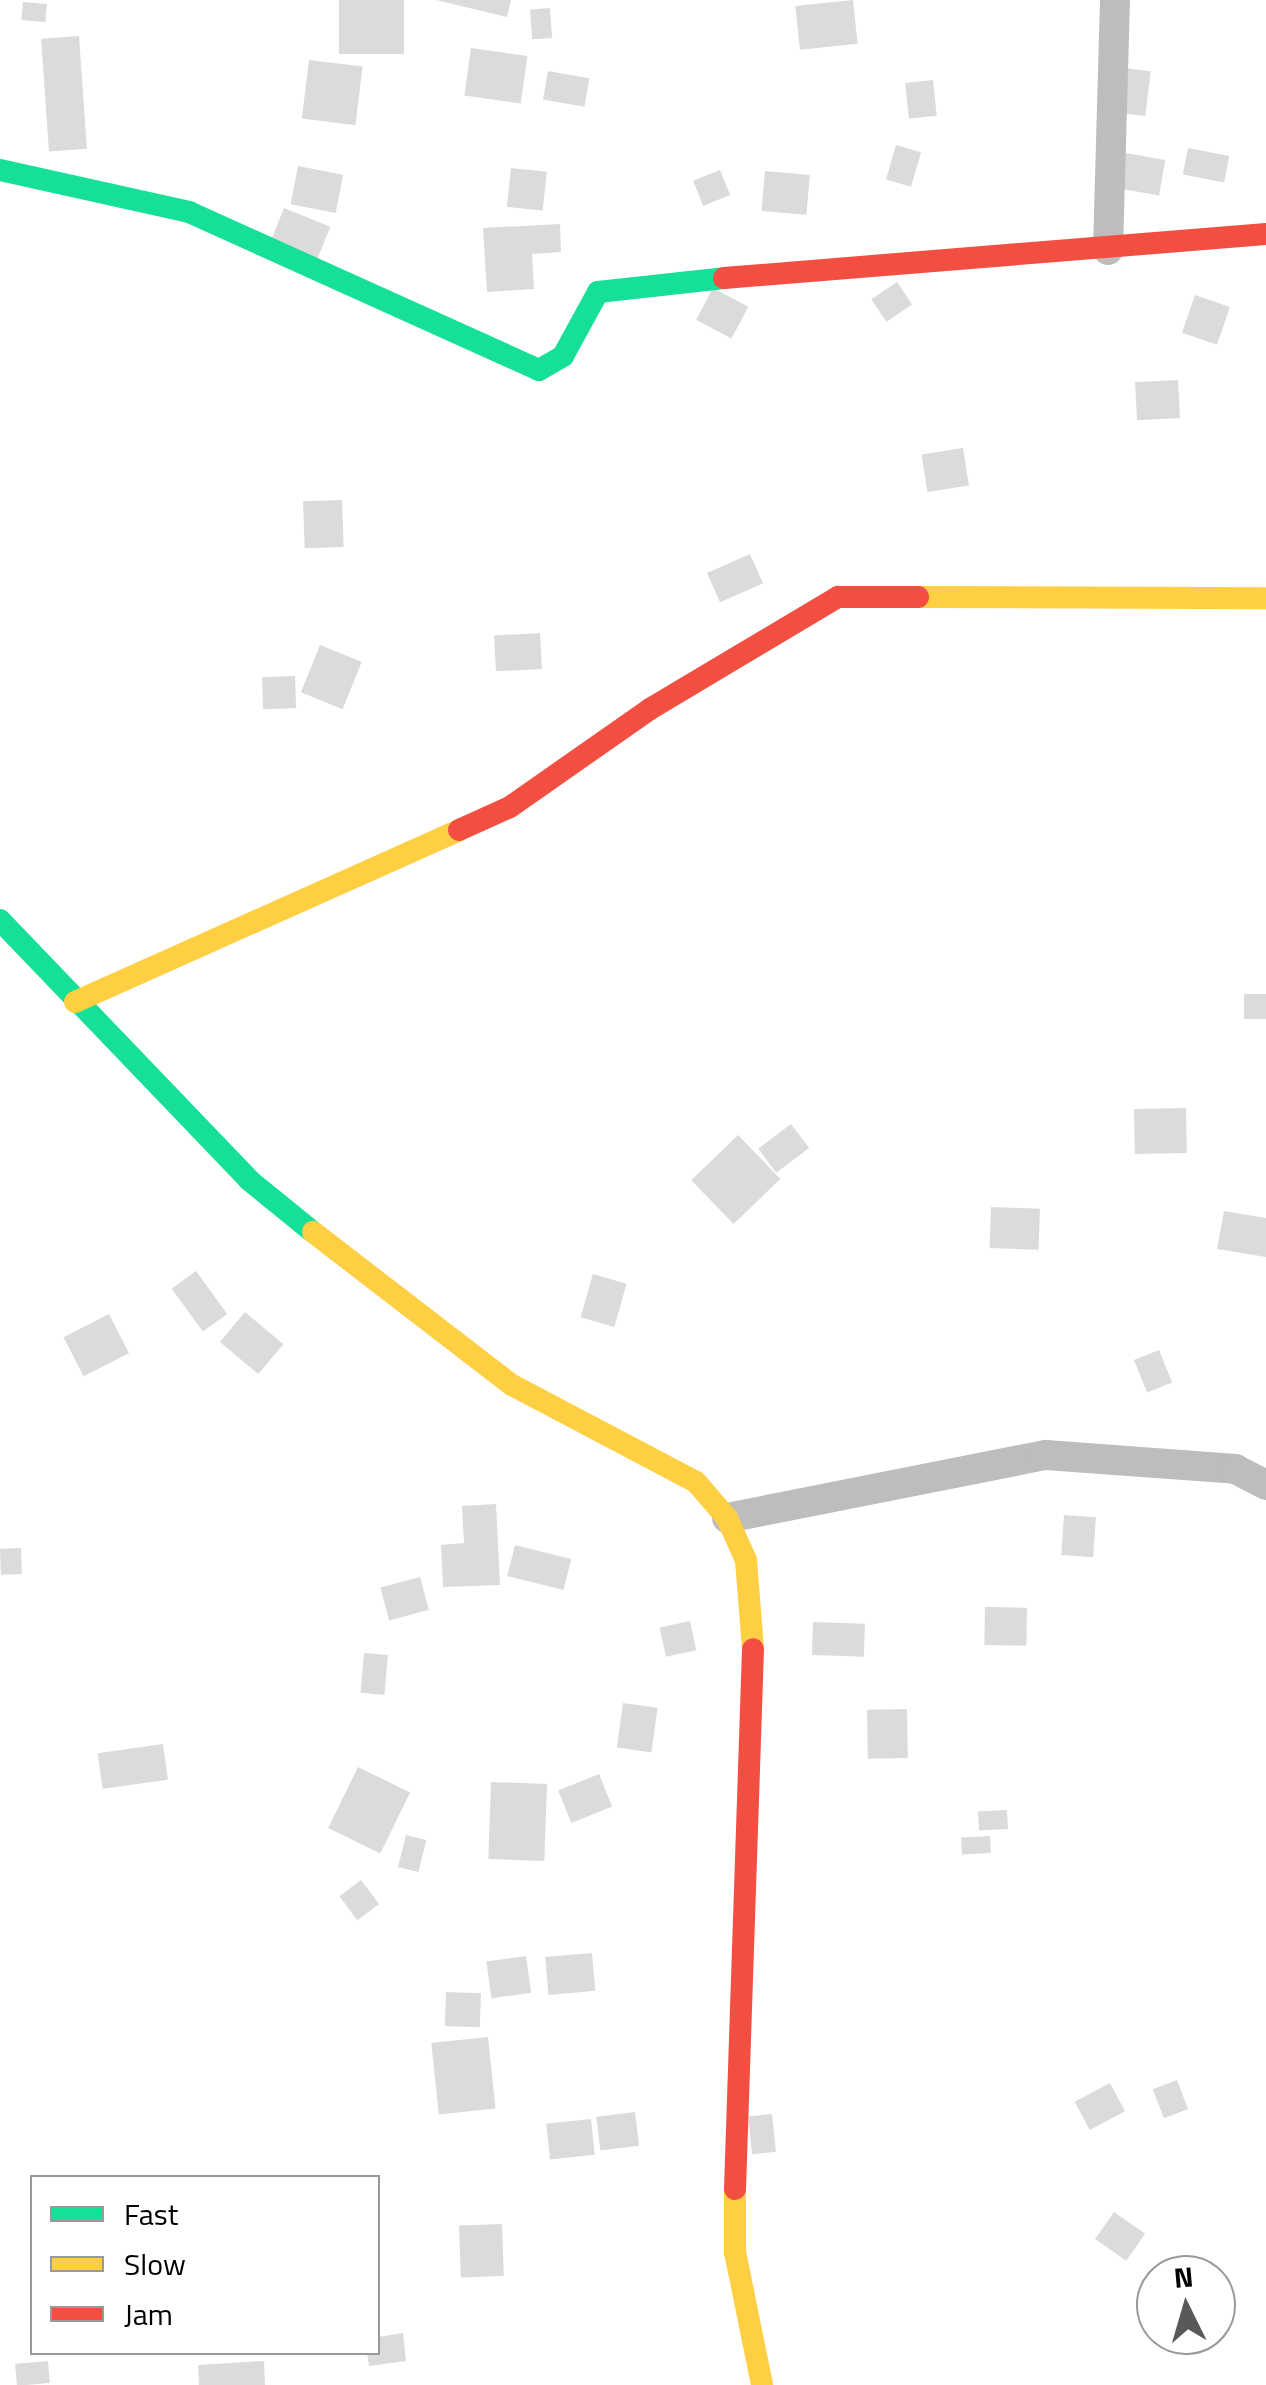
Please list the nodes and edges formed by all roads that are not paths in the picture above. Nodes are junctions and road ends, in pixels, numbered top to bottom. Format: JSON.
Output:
{"nodes":[{"id":1,"x":1115,"y":0,"type":"edge"},
{"id":2,"x":0,"y":170,"type":"edge"},
{"id":3,"x":1266,"y":234,"type":"edge"},
{"id":4,"x":1108,"y":250,"type":"junction"},
{"id":5,"x":1266,"y":598,"type":"edge"},
{"id":6,"x":0,"y":920,"type":"edge"},
{"id":7,"x":75,"y":1002,"type":"junction"},
{"id":8,"x":1266,"y":1485,"type":"edge"},
{"id":9,"x":727,"y":1518,"type":"junction"},
{"id":10,"x":762,"y":2385,"type":"edge"}],
"edges":[{"from":1,"to":4,"type":"street"},
{"from":2,"to":4,"type":"street"},
{"from":3,"to":4,"type":"street"},
{"from":5,"to":7,"type":"street"},
{"from":6,"to":7,"type":"street"},
{"from":7,"to":9,"type":"street"},
{"from":8,"to":9,"type":"street"},
{"from":9,"to":10,"type":"street"}]}
